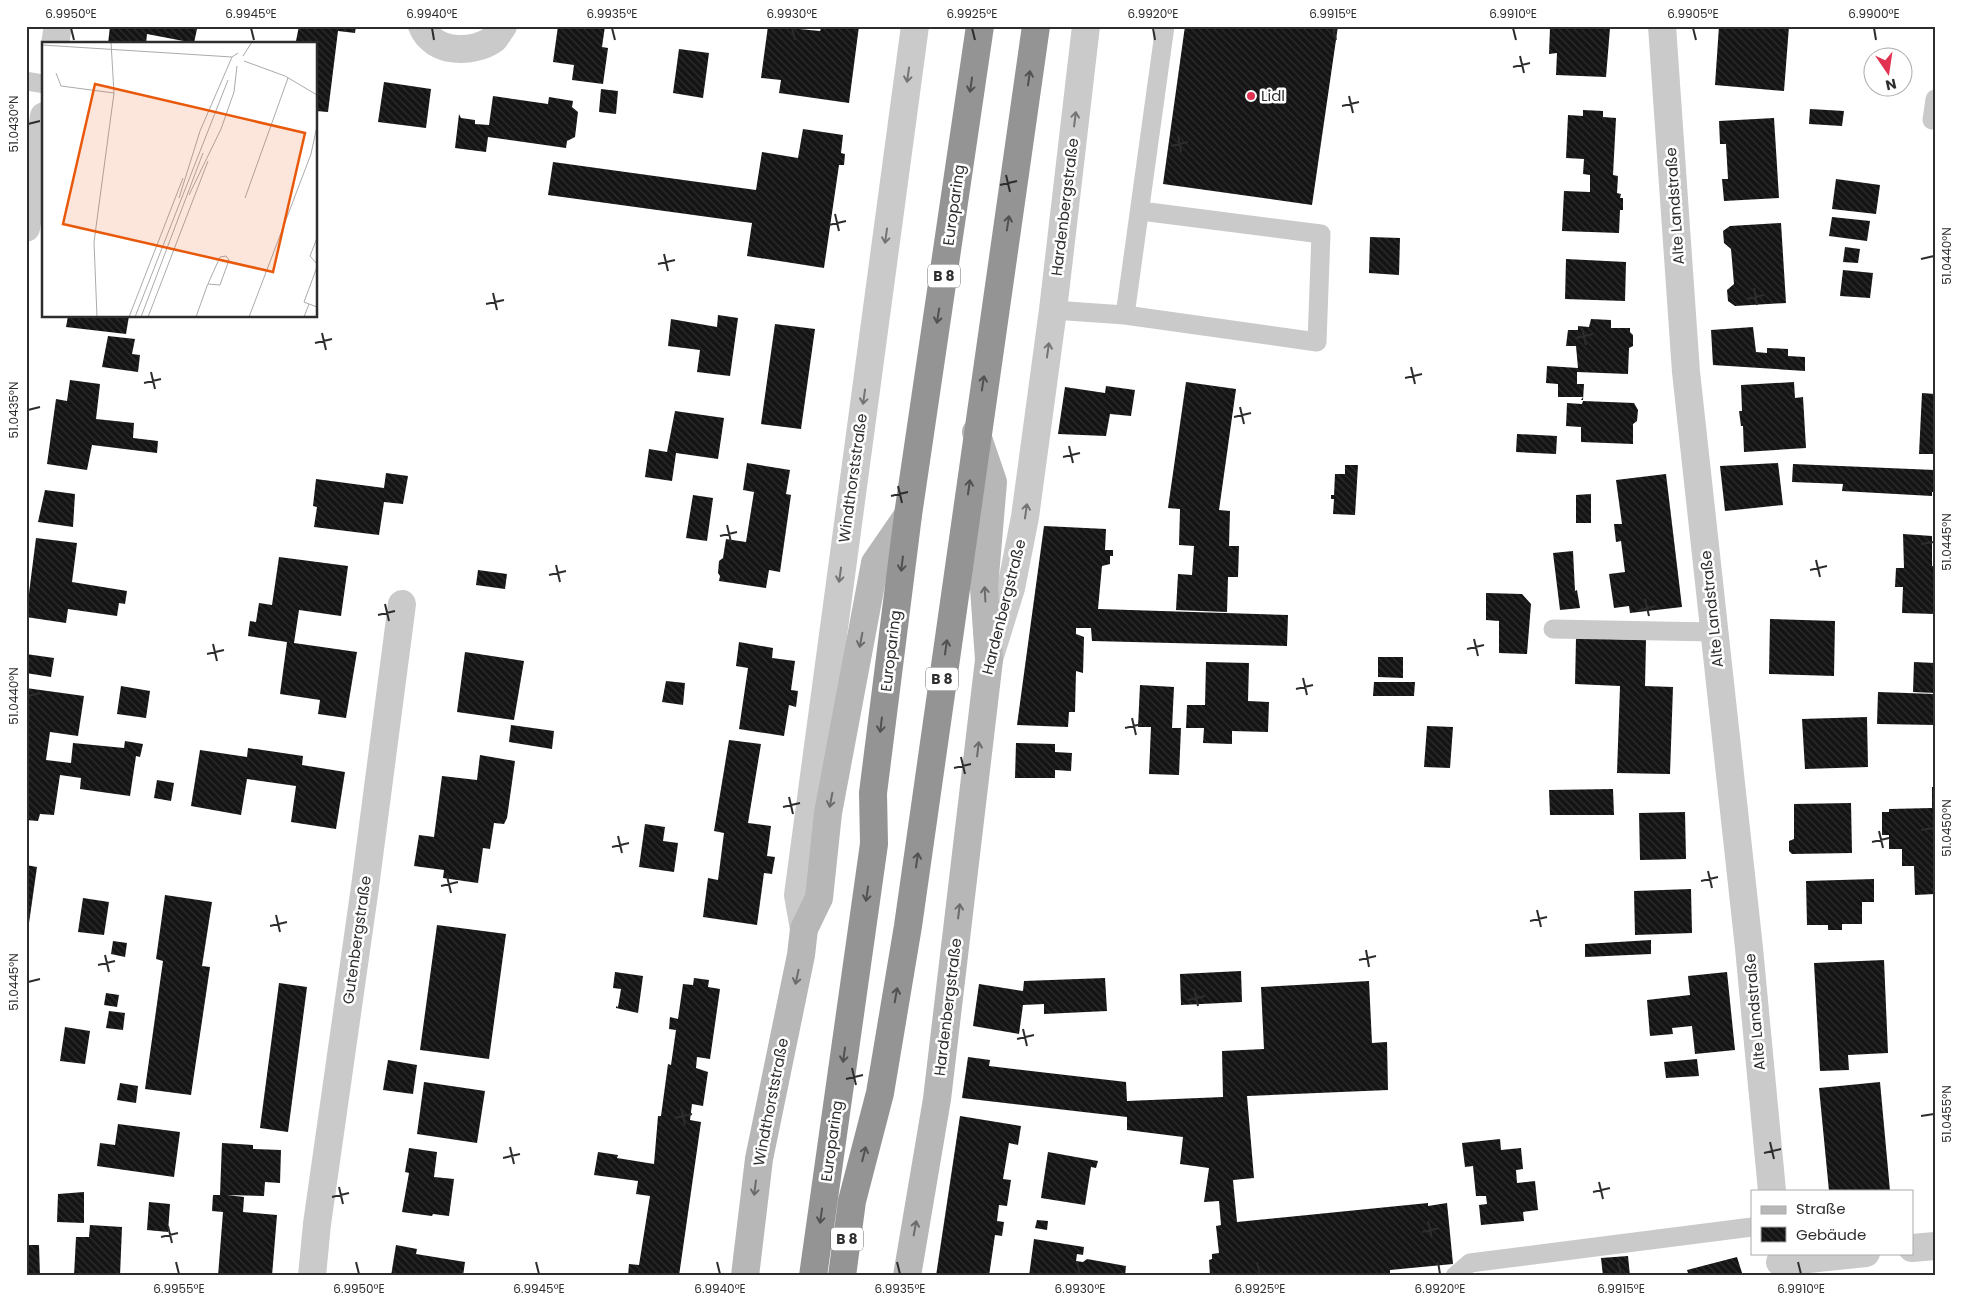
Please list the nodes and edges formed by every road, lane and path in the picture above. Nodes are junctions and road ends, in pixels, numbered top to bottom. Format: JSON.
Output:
{"nodes":[{"id":1,"x":58,"y":26,"type":"edge"},
{"id":2,"x":422,"y":26,"type":"edge"},
{"id":3,"x":503,"y":26,"type":"edge"},
{"id":4,"x":915,"y":26,"type":"edge"},
{"id":5,"x":980,"y":26,"type":"edge"},
{"id":6,"x":1036,"y":26,"type":"edge"},
{"id":7,"x":1086,"y":26,"type":"edge"},
{"id":8,"x":1165,"y":26,"type":"edge"},
{"id":9,"x":1662,"y":26,"type":"edge"},
{"id":10,"x":55,"y":42,"type":"edge"},
{"id":11,"x":26,"y":81,"type":"edge"},
{"id":12,"x":42,"y":84,"type":"edge"},
{"id":13,"x":1935,"y":99,"type":"edge"},
{"id":14,"x":1932,"y":120,"type":"dead end"},
{"id":15,"x":42,"y":128,"type":"edge"},
{"id":16,"x":1141,"y":210,"type":"junction"},
{"id":17,"x":26,"y":228,"type":"edge"},
{"id":18,"x":1053,"y":310,"type":"junction"},
{"id":19,"x":1125,"y":315,"type":"junction"},
{"id":20,"x":976,"y":432,"type":"junction"},
{"id":21,"x":908,"y":515,"type":"junction"},
{"id":22,"x":402,"y":604,"type":"dead end"},
{"id":23,"x":1553,"y":630,"type":"dead end"},
{"id":24,"x":1714,"y":632,"type":"junction"},
{"id":25,"x":989,"y":660,"type":"junction"},
{"id":26,"x":804,"y":929,"type":"junction"},
{"id":27,"x":1772,"y":1190,"type":"edge"},
{"id":28,"x":1751,"y":1227,"type":"edge"},
{"id":29,"x":1935,"y":1246,"type":"edge"},
{"id":30,"x":1914,"y":1248,"type":"edge"},
{"id":31,"x":1858,"y":1254,"type":"edge"},
{"id":32,"x":1781,"y":1264,"type":"edge"},
{"id":33,"x":312,"y":1276,"type":"edge"},
{"id":34,"x":745,"y":1276,"type":"edge"},
{"id":35,"x":813,"y":1276,"type":"edge"},
{"id":36,"x":842,"y":1276,"type":"edge"},
{"id":37,"x":907,"y":1276,"type":"edge"},
{"id":38,"x":1455,"y":1276,"type":"edge"}],
"edges":[{"from":1,"to":10,"type":"street"},
{"from":2,"to":3,"type":"street"},
{"from":4,"to":26,"type":"street","name":"Windthorststraße","one_way":true},
{"from":5,"to":21,"type":"highway","name":"Europaring","number":"B 8","one_way":true},
{"from":20,"to":6,"type":"highway","name":"Europaring","number":"B 8","one_way":true},
{"from":18,"to":7,"type":"street","name":"Hardenbergstraße","one_way":true},
{"from":8,"to":16,"type":"lane"},
{"from":9,"to":24,"type":"street","name":"Alte Landstraße"},
{"from":11,"to":12,"type":"lane"},
{"from":13,"to":14,"type":"lane"},
{"from":15,"to":17,"type":"street"},
{"from":16,"to":19,"type":"lane"},
{"from":16,"to":19,"type":"lane"},
{"from":18,"to":19,"type":"lane"},
{"from":25,"to":18,"type":"street","name":"Hardenbergstraße","one_way":true},
{"from":25,"to":20,"type":"main road","name":"Europaring","one_way":true},
{"from":36,"to":20,"type":"highway","name":"Europaring","number":"B 8","one_way":true},
{"from":21,"to":26,"type":"main road","name":"Windthorststraße","one_way":true},
{"from":21,"to":35,"type":"highway","name":"Europaring","number":"B 8","one_way":true},
{"from":22,"to":33,"type":"street","name":"Gutenbergstraße"},
{"from":23,"to":24,"type":"lane"},
{"from":24,"to":27,"type":"street","name":"Alte Landstraße"},
{"from":37,"to":25,"type":"main road","name":"Hardenbergstraße","one_way":true},
{"from":26,"to":34,"type":"main road","name":"Windthorststraße","one_way":true},
{"from":28,"to":38,"type":"lane"},
{"from":29,"to":30,"type":"street"},
{"from":31,"to":32,"type":"street"}]}
